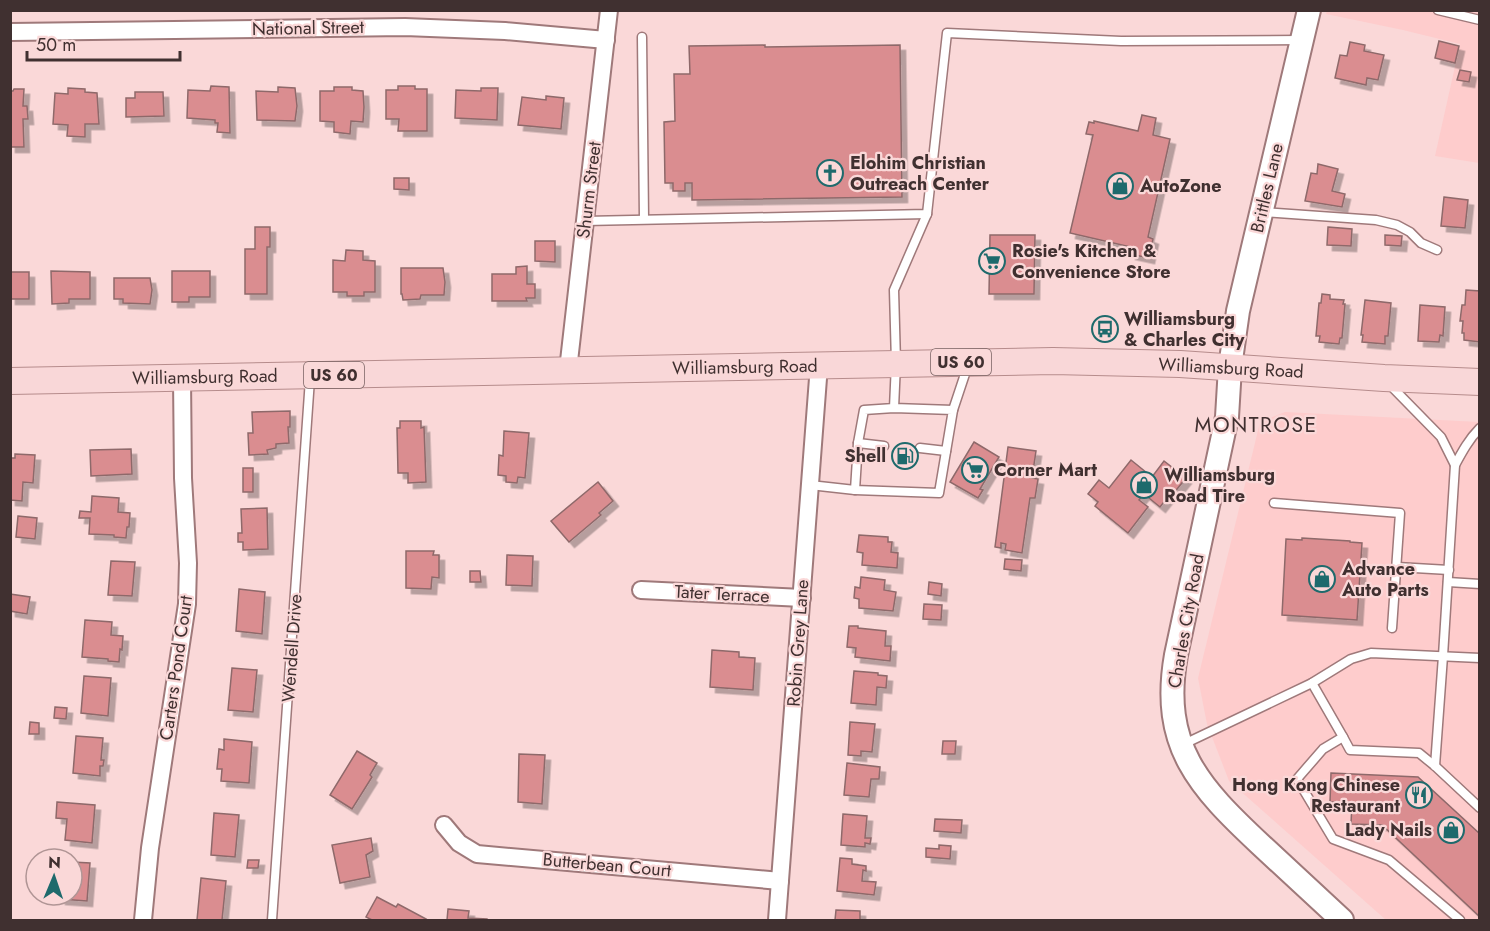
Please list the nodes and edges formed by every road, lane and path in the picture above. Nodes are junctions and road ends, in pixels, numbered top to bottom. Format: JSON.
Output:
{"nodes":[{"id":1,"x":609,"y":10,"type":"edge"},
{"id":2,"x":1309,"y":10,"type":"edge"},
{"id":3,"x":1438,"y":10,"type":"edge"},
{"id":4,"x":1479,"y":20,"type":"edge"},
{"id":5,"x":10,"y":32,"type":"edge"},
{"id":6,"x":642,"y":37,"type":"dead end"},
{"id":7,"x":606,"y":40,"type":"junction"},
{"id":8,"x":1302,"y":40,"type":"junction"},
{"id":9,"x":1262,"y":212,"type":"junction"},
{"id":10,"x":927,"y":214,"type":"junction"},
{"id":11,"x":644,"y":219,"type":"junction"},
{"id":12,"x":585,"y":221,"type":"junction"},
{"id":13,"x":1437,"y":250,"type":"dead end"},
{"id":14,"x":969,"y":362,"type":"junction"},
{"id":15,"x":896,"y":363,"type":"junction"},
{"id":16,"x":819,"y":365,"type":"junction"},
{"id":17,"x":1230,"y":367,"type":"junction"},
{"id":18,"x":568,"y":370,"type":"junction"},
{"id":19,"x":310,"y":375,"type":"junction"},
{"id":20,"x":182,"y":378,"type":"junction"},
{"id":21,"x":1384,"y":378,"type":"junction"},
{"id":22,"x":10,"y":381,"type":"edge"},
{"id":23,"x":1479,"y":382,"type":"edge"},
{"id":24,"x":894,"y":408,"type":"junction"},
{"id":25,"x":953,"y":410,"type":"junction"},
{"id":26,"x":1479,"y":428,"type":"edge"},
{"id":27,"x":858,"y":443,"type":"junction"},
{"id":28,"x":884,"y":446,"type":"dead end"},
{"id":29,"x":920,"y":448,"type":"dead end"},
{"id":30,"x":946,"y":451,"type":"junction"},
{"id":31,"x":1455,"y":465,"type":"junction"},
{"id":32,"x":810,"y":485,"type":"junction"},
{"id":33,"x":855,"y":490,"type":"junction"},
{"id":34,"x":1274,"y":503,"type":"dead end"},
{"id":35,"x":1397,"y":567,"type":"junction"},
{"id":36,"x":1449,"y":570,"type":"junction"},
{"id":37,"x":1448,"y":582,"type":"junction"},
{"id":38,"x":1479,"y":584,"type":"edge"},
{"id":39,"x":641,"y":590,"type":"dead end"},
{"id":40,"x":802,"y":598,"type":"junction"},
{"id":41,"x":1392,"y":628,"type":"dead end"},
{"id":42,"x":1443,"y":656,"type":"junction"},
{"id":43,"x":1479,"y":658,"type":"edge"},
{"id":44,"x":1312,"y":683,"type":"junction"},
{"id":45,"x":1343,"y":737,"type":"junction"},
{"id":46,"x":1180,"y":745,"type":"junction"},
{"id":47,"x":1435,"y":765,"type":"junction"},
{"id":48,"x":1479,"y":808,"type":"edge"},
{"id":49,"x":444,"y":825,"type":"dead end"},
{"id":50,"x":780,"y":880,"type":"junction"},
{"id":51,"x":143,"y":921,"type":"edge"},
{"id":52,"x":272,"y":921,"type":"edge"},
{"id":53,"x":777,"y":921,"type":"edge"},
{"id":54,"x":1342,"y":921,"type":"edge"},
{"id":55,"x":1460,"y":921,"type":"edge"}],
"edges":[{"from":1,"to":7,"type":"street","name":"Shurm Street"},
{"from":2,"to":8,"type":"main road","name":"Brittles Lane"},
{"from":3,"to":4,"type":"lane"},
{"from":5,"to":7,"type":"street","name":"National Street"},
{"from":6,"to":11,"type":"lane"},
{"from":7,"to":12,"type":"street","name":"Shurm Street"},
{"from":8,"to":9,"type":"main road","name":"Brittles Lane"},
{"from":8,"to":10,"type":"lane"},
{"from":9,"to":13,"type":"lane"},
{"from":9,"to":17,"type":"main road","name":"Brittles Lane"},
{"from":10,"to":11,"type":"lane"},
{"from":10,"to":15,"type":"lane"},
{"from":11,"to":12,"type":"lane"},
{"from":12,"to":18,"type":"street","name":"Shurm Street"},
{"from":14,"to":15,"type":"main road","name":"Williamsburg Road","number":"US 60"},
{"from":14,"to":17,"type":"main road","name":"Williamsburg Road","number":"US 60"},
{"from":14,"to":25,"type":"lane"},
{"from":15,"to":16,"type":"main road","name":"Williamsburg Road","number":"US 60"},
{"from":15,"to":24,"type":"lane"},
{"from":16,"to":18,"type":"main road","name":"Williamsburg Road","number":"US 60"},
{"from":16,"to":32,"type":"street","name":"Robin Grey Lane"},
{"from":17,"to":21,"type":"main road","name":"Williamsburg Road","number":"US 60"},
{"from":17,"to":46,"type":"main road","name":"Charles City Road"},
{"from":18,"to":19,"type":"main road","name":"Williamsburg Road","number":"US 60"},
{"from":19,"to":20,"type":"main road","name":"Williamsburg Road","number":"US 60"},
{"from":19,"to":52,"type":"lane","name":"Wendell Drive"},
{"from":20,"to":22,"type":"main road","name":"Williamsburg Road","number":"US 60"},
{"from":20,"to":51,"type":"street","name":"Carters Pond Court"},
{"from":21,"to":23,"type":"main road","name":"Williamsburg Road","number":"US 60"},
{"from":21,"to":31,"type":"lane"},
{"from":24,"to":25,"type":"lane"},
{"from":24,"to":27,"type":"lane"},
{"from":25,"to":30,"type":"lane"},
{"from":26,"to":31,"type":"lane"},
{"from":27,"to":28,"type":"lane"},
{"from":27,"to":33,"type":"lane"},
{"from":29,"to":30,"type":"lane"},
{"from":30,"to":33,"type":"lane"},
{"from":31,"to":36,"type":"lane"},
{"from":32,"to":33,"type":"lane"},
{"from":32,"to":40,"type":"street","name":"Robin Grey Lane"},
{"from":34,"to":35,"type":"lane"},
{"from":35,"to":36,"type":"lane"},
{"from":35,"to":41,"type":"lane"},
{"from":36,"to":37,"type":"lane"},
{"from":37,"to":38,"type":"lane"},
{"from":37,"to":42,"type":"lane"},
{"from":39,"to":40,"type":"street","name":"Tater Terrace"},
{"from":40,"to":50,"type":"street","name":"Robin Grey Lane"},
{"from":42,"to":43,"type":"lane"},
{"from":42,"to":44,"type":"lane"},
{"from":42,"to":47,"type":"lane"},
{"from":44,"to":45,"type":"lane"},
{"from":44,"to":46,"type":"lane"},
{"from":45,"to":47,"type":"lane"},
{"from":45,"to":55,"type":"lane"},
{"from":46,"to":54,"type":"main road","name":"Charles City Road"},
{"from":47,"to":48,"type":"lane"},
{"from":49,"to":50,"type":"street","name":"Butterbean Court"},
{"from":50,"to":53,"type":"street","name":"Robin Grey Lane"}]}
